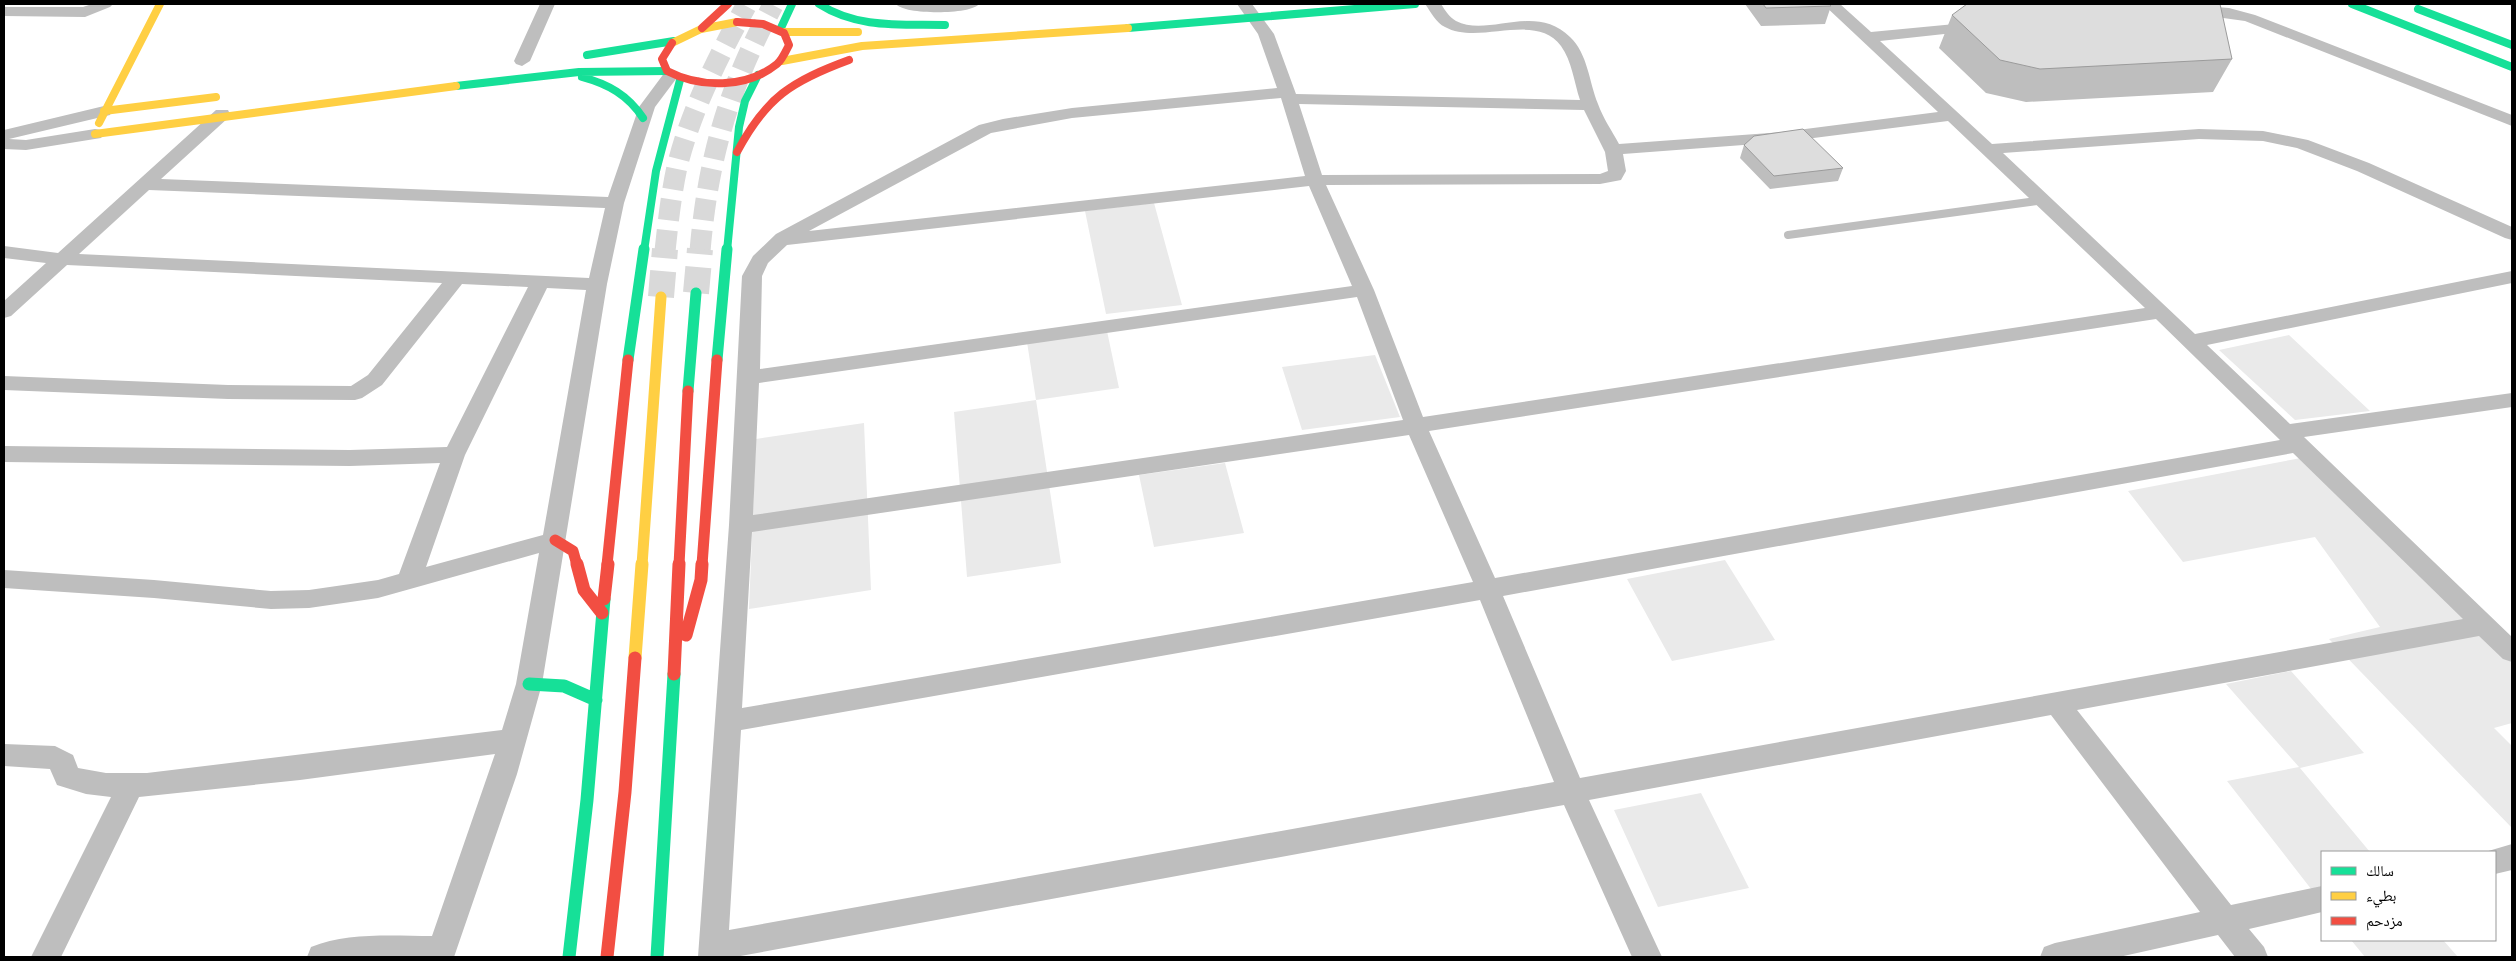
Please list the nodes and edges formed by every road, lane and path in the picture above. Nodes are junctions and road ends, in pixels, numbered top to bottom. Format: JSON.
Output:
{"nodes":[{"id":1,"x":105,"y":4,"type":"edge"},
{"id":2,"x":160,"y":4,"type":"edge"},
{"id":3,"x":547,"y":4,"type":"edge"},
{"id":4,"x":728,"y":4,"type":"edge"},
{"id":5,"x":792,"y":4,"type":"edge"},
{"id":6,"x":819,"y":4,"type":"edge"},
{"id":7,"x":904,"y":4,"type":"edge"},
{"id":8,"x":971,"y":4,"type":"edge"},
{"id":9,"x":1415,"y":4,"type":"edge"},
{"id":10,"x":1432,"y":4,"type":"edge"},
{"id":11,"x":1831,"y":4,"type":"edge"},
{"id":12,"x":2352,"y":4,"type":"edge"},
{"id":13,"x":2405,"y":4,"type":"edge"},
{"id":14,"x":954,"y":8,"type":"junction"},
{"id":15,"x":2179,"y":10,"type":"edge"},
{"id":16,"x":1250,"y":11,"type":"edge"},
{"id":17,"x":4,"y":12,"type":"edge"},
{"id":18,"x":950,"y":25,"type":"junction"},
{"id":19,"x":1995,"y":26,"type":"edge"},
{"id":20,"x":702,"y":28,"type":"junction"},
{"id":21,"x":782,"y":31,"type":"junction"},
{"id":22,"x":1868,"y":37,"type":"junction"},
{"id":23,"x":674,"y":41,"type":"junction"},
{"id":24,"x":915,"y":42,"type":"junction"},
{"id":25,"x":2512,"y":45,"type":"edge"},
{"id":26,"x":576,"y":56,"type":"dead end"},
{"id":27,"x":524,"y":60,"type":"dead end"},
{"id":28,"x":782,"y":61,"type":"junction"},
{"id":29,"x":2512,"y":67,"type":"edge"},
{"id":30,"x":566,"y":74,"type":"junction"},
{"id":31,"x":673,"y":75,"type":"junction"},
{"id":32,"x":758,"y":75,"type":"junction"},
{"id":33,"x":230,"y":95,"type":"dead end"},
{"id":34,"x":1288,"y":96,"type":"junction"},
{"id":35,"x":1590,"y":104,"type":"junction"},
{"id":36,"x":104,"y":111,"type":"junction"},
{"id":37,"x":222,"y":114,"type":"junction"},
{"id":38,"x":1953,"y":115,"type":"junction"},
{"id":39,"x":643,"y":118,"type":"junction"},
{"id":40,"x":2512,"y":121,"type":"edge"},
{"id":41,"x":95,"y":134,"type":"junction"},
{"id":42,"x":4,"y":135,"type":"edge"},
{"id":43,"x":4,"y":144,"type":"edge"},
{"id":44,"x":1990,"y":149,"type":"junction"},
{"id":45,"x":1614,"y":150,"type":"junction"},
{"id":46,"x":737,"y":152,"type":"junction"},
{"id":47,"x":1315,"y":180,"type":"junction"},
{"id":48,"x":144,"y":184,"type":"junction"},
{"id":49,"x":2044,"y":200,"type":"junction"},
{"id":50,"x":615,"y":203,"type":"junction"},
{"id":51,"x":2512,"y":234,"type":"edge"},
{"id":52,"x":1788,"y":235,"type":"dead end"},
{"id":53,"x":780,"y":240,"type":"junction"},
{"id":54,"x":4,"y":252,"type":"edge"},
{"id":55,"x":60,"y":260,"type":"junction"},
{"id":56,"x":456,"y":278,"type":"junction"},
{"id":57,"x":2512,"y":278,"type":"edge"},
{"id":58,"x":541,"y":281,"type":"junction"},
{"id":59,"x":597,"y":284,"type":"junction"},
{"id":60,"x":1364,"y":290,"type":"junction"},
{"id":61,"x":696,"y":293,"type":"tunnel mouth"},
{"id":62,"x":661,"y":297,"type":"tunnel mouth"},
{"id":63,"x":4,"y":312,"type":"edge"},
{"id":64,"x":2160,"y":312,"type":"junction"},
{"id":65,"x":2192,"y":341,"type":"junction"},
{"id":66,"x":749,"y":376,"type":"junction"},
{"id":67,"x":4,"y":384,"type":"edge"},
{"id":68,"x":2512,"y":400,"type":"edge"},
{"id":69,"x":1416,"y":426,"type":"junction"},
{"id":70,"x":2294,"y":438,"type":"junction"},
{"id":71,"x":4,"y":454,"type":"edge"},
{"id":72,"x":454,"y":455,"type":"junction"},
{"id":73,"x":741,"y":525,"type":"junction"},
{"id":74,"x":555,"y":540,"type":"junction"},
{"id":75,"x":4,"y":579,"type":"edge"},
{"id":76,"x":409,"y":581,"type":"junction"},
{"id":77,"x":1488,"y":589,"type":"junction"},
{"id":78,"x":602,"y":613,"type":"junction"},
{"id":79,"x":2485,"y":625,"type":"junction"},
{"id":80,"x":2512,"y":652,"type":"edge"},
{"id":81,"x":674,"y":664,"type":"junction"},
{"id":82,"x":529,"y":684,"type":"junction"},
{"id":83,"x":596,"y":700,"type":"junction"},
{"id":84,"x":2056,"y":702,"type":"junction"},
{"id":85,"x":728,"y":721,"type":"junction"},
{"id":86,"x":514,"y":740,"type":"junction"},
{"id":87,"x":4,"y":755,"type":"edge"},
{"id":88,"x":131,"y":786,"type":"junction"},
{"id":89,"x":1572,"y":792,"type":"junction"},
{"id":90,"x":2512,"y":857,"type":"edge"},
{"id":91,"x":2496,"y":861,"type":"edge"},
{"id":92,"x":2321,"y":899,"type":"edge"},
{"id":93,"x":2225,"y":920,"type":"junction"},
{"id":94,"x":713,"y":952,"type":"edge"},
{"id":95,"x":440,"y":953,"type":"edge"},
{"id":96,"x":46,"y":957,"type":"edge"},
{"id":97,"x":322,"y":957,"type":"edge"},
{"id":98,"x":569,"y":957,"type":"edge"},
{"id":99,"x":607,"y":957,"type":"edge"},
{"id":100,"x":657,"y":957,"type":"edge"},
{"id":101,"x":1647,"y":957,"type":"edge"},
{"id":102,"x":2054,"y":957,"type":"edge"},
{"id":103,"x":2253,"y":957,"type":"edge"}],
"edges":[{"from":1,"to":17,"type":"street"},
{"from":2,"to":36,"type":"main road"},
{"from":3,"to":27,"type":"street"},
{"from":4,"to":20,"type":"main road"},
{"from":5,"to":21,"type":"main road"},
{"from":6,"to":18,"type":"main road"},
{"from":7,"to":14,"type":"street"},
{"from":8,"to":14,"type":"street"},
{"from":9,"to":16,"type":"main road"},
{"from":10,"to":35,"type":"street"},
{"from":11,"to":22,"type":"street"},
{"from":12,"to":29,"type":"main road"},
{"from":13,"to":25,"type":"main road"},
{"from":14,"to":18,"type":"street"},
{"from":15,"to":40,"type":"street"},
{"from":16,"to":24,"type":"main road"},
{"from":16,"to":34,"type":"street"},
{"from":18,"to":21,"type":"main road"},
{"from":19,"to":22,"type":"street"},
{"from":20,"to":21,"type":"main road"},
{"from":20,"to":23,"type":"main road"},
{"from":21,"to":28,"type":"main road"},
{"from":22,"to":38,"type":"street"},
{"from":23,"to":26,"type":"main road"},
{"from":23,"to":31,"type":"main road"},
{"from":24,"to":28,"type":"main road"},
{"from":24,"to":46,"type":"main road"},
{"from":28,"to":32,"type":"main road"},
{"from":30,"to":31,"type":"main road"},
{"from":30,"to":37,"type":"main road"},
{"from":30,"to":39,"type":"main road"},
{"from":31,"to":32,"type":"main road"},
{"from":31,"to":39,"type":"street"},
{"from":31,"to":78,"type":"main road"},
{"from":32,"to":46,"type":"main road"},
{"from":33,"to":36,"type":"main road"},
{"from":34,"to":35,"type":"street"},
{"from":34,"to":47,"type":"street"},
{"from":34,"to":53,"type":"street"},
{"from":35,"to":45,"type":"street"},
{"from":36,"to":41,"type":"main road"},
{"from":36,"to":42,"type":"street"},
{"from":37,"to":41,"type":"main road"},
{"from":37,"to":48,"type":"street"},
{"from":38,"to":44,"type":"street"},
{"from":38,"to":45,"type":"street"},
{"from":39,"to":50,"type":"street"},
{"from":41,"to":43,"type":"street"},
{"from":44,"to":49,"type":"street"},
{"from":44,"to":51,"type":"street"},
{"from":45,"to":47,"type":"street"},
{"from":46,"to":81,"type":"main road"},
{"from":47,"to":53,"type":"street"},
{"from":47,"to":60,"type":"street"},
{"from":48,"to":50,"type":"street"},
{"from":48,"to":55,"type":"street"},
{"from":49,"to":52,"type":"lane"},
{"from":49,"to":64,"type":"street"},
{"from":50,"to":59,"type":"street"},
{"from":53,"to":66,"type":"street"},
{"from":54,"to":55,"type":"street"},
{"from":55,"to":56,"type":"street"},
{"from":55,"to":63,"type":"street"},
{"from":56,"to":58,"type":"street"},
{"from":56,"to":67,"type":"street"},
{"from":57,"to":65,"type":"street"},
{"from":58,"to":59,"type":"street"},
{"from":58,"to":72,"type":"street"},
{"from":59,"to":74,"type":"street"},
{"from":60,"to":66,"type":"street"},
{"from":60,"to":69,"type":"street"},
{"from":61,"to":81,"type":"main road"},
{"from":62,"to":99,"type":"main road"},
{"from":64,"to":65,"type":"street"},
{"from":64,"to":69,"type":"street"},
{"from":65,"to":70,"type":"street"},
{"from":66,"to":73,"type":"street"},
{"from":68,"to":70,"type":"street"},
{"from":69,"to":73,"type":"street"},
{"from":69,"to":77,"type":"street"},
{"from":70,"to":77,"type":"street"},
{"from":70,"to":79,"type":"street"},
{"from":71,"to":72,"type":"street"},
{"from":72,"to":76,"type":"street"},
{"from":73,"to":85,"type":"street"},
{"from":74,"to":76,"type":"street"},
{"from":74,"to":78,"type":"main road"},
{"from":74,"to":82,"type":"street"},
{"from":75,"to":76,"type":"street"},
{"from":77,"to":85,"type":"street"},
{"from":77,"to":89,"type":"street"},
{"from":78,"to":83,"type":"main road"},
{"from":79,"to":80,"type":"street"},
{"from":79,"to":84,"type":"street"},
{"from":81,"to":100,"type":"main road"},
{"from":82,"to":83,"type":"main road"},
{"from":82,"to":86,"type":"street"},
{"from":83,"to":98,"type":"main road"},
{"from":84,"to":89,"type":"street"},
{"from":84,"to":93,"type":"street"},
{"from":85,"to":94,"type":"street"},
{"from":86,"to":88,"type":"street"},
{"from":86,"to":95,"type":"street"},
{"from":87,"to":88,"type":"street"},
{"from":88,"to":96,"type":"street"},
{"from":89,"to":94,"type":"street"},
{"from":89,"to":101,"type":"street"},
{"from":90,"to":91,"type":"street"},
{"from":92,"to":93,"type":"street"},
{"from":93,"to":102,"type":"street"},
{"from":93,"to":103,"type":"street"},
{"from":95,"to":97,"type":"street"}]}
